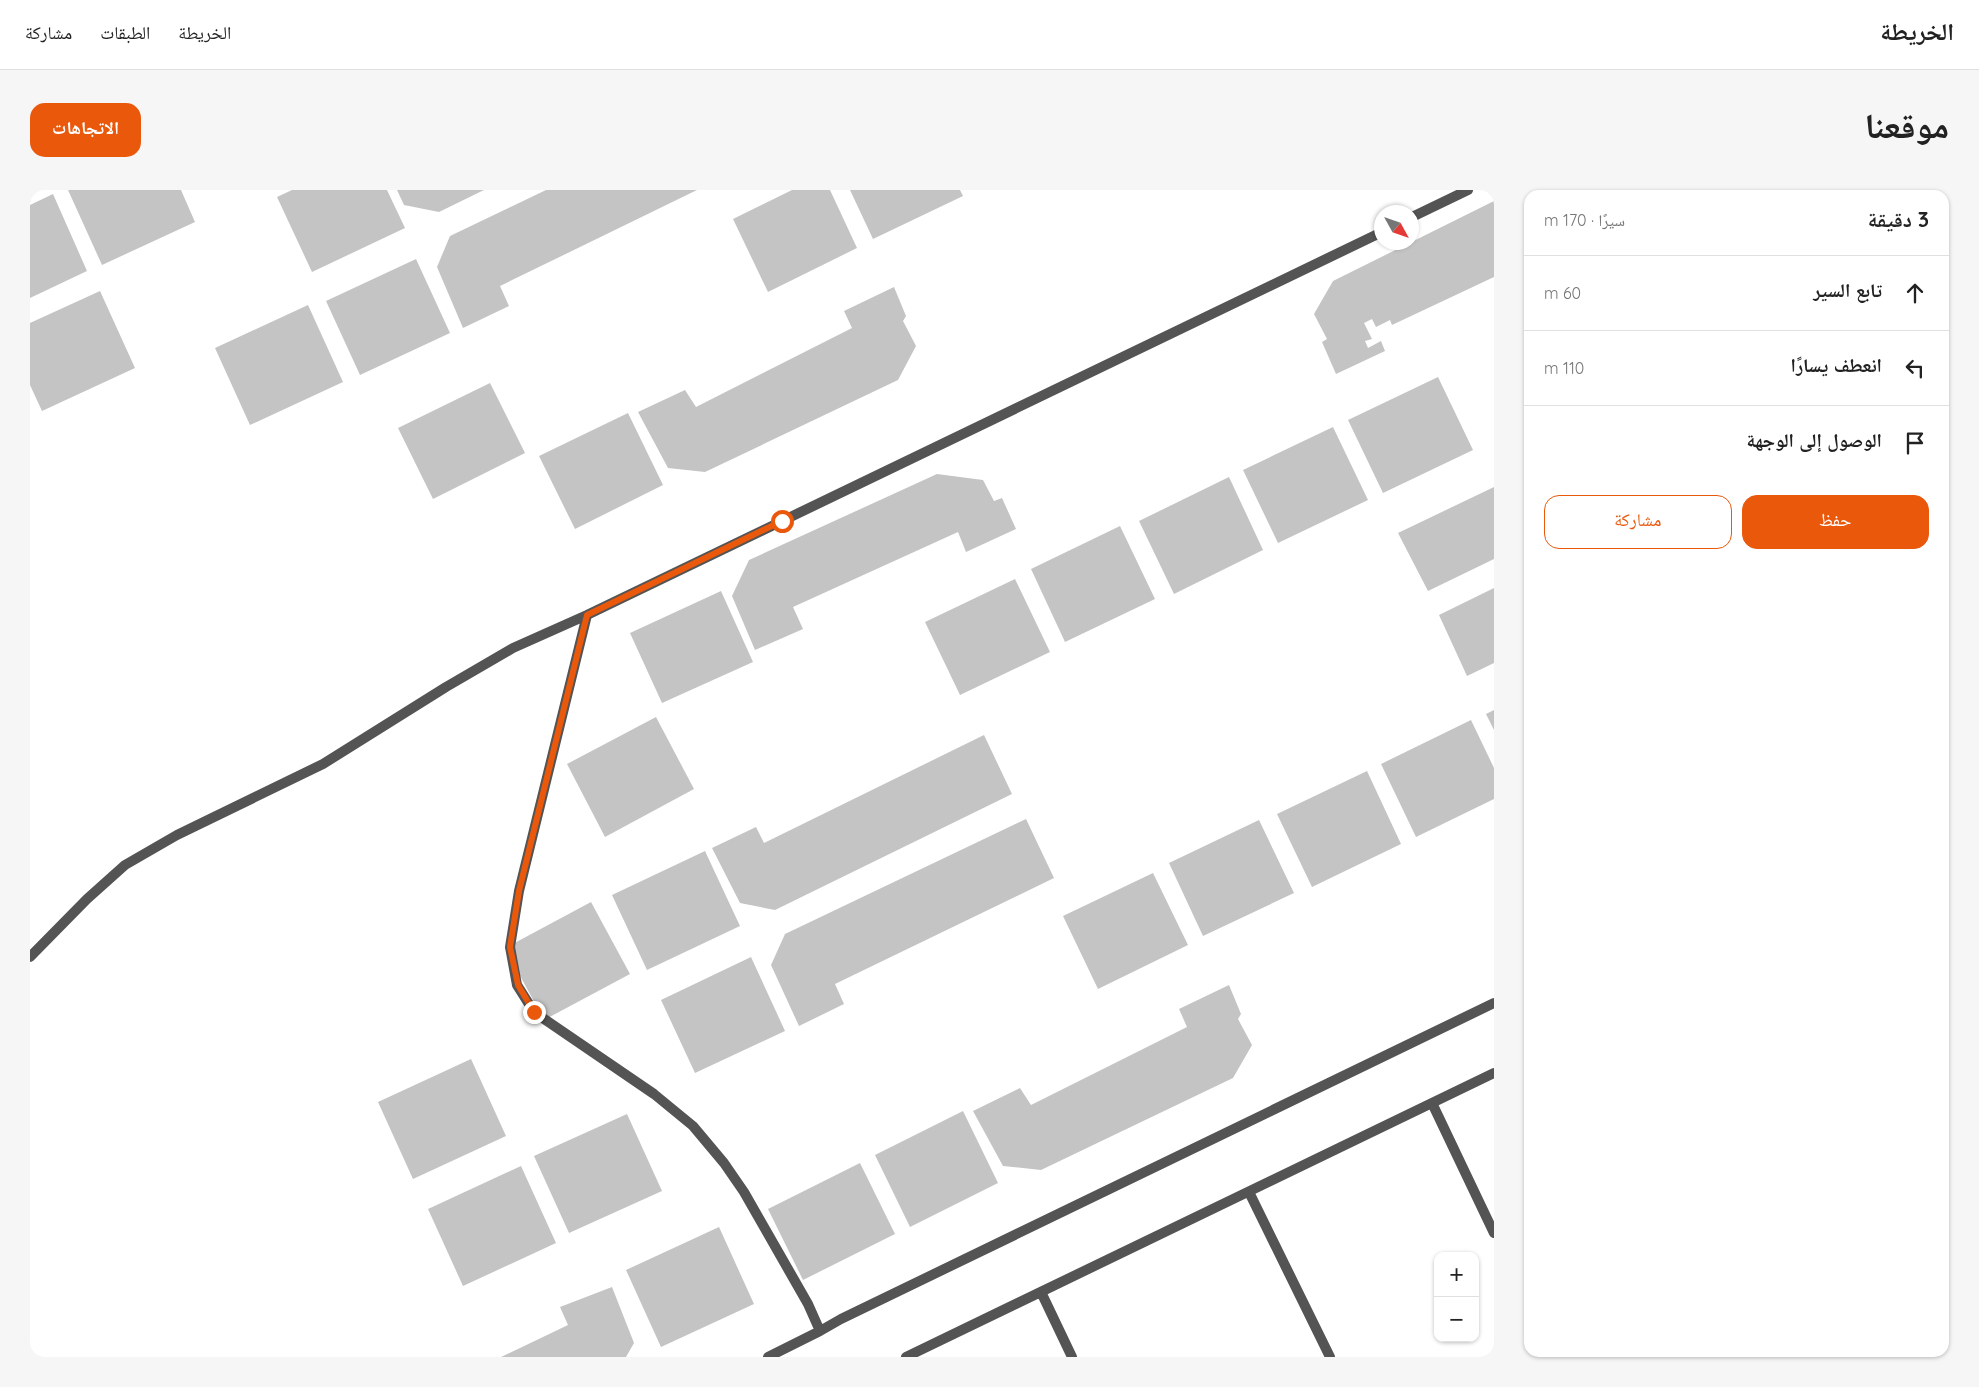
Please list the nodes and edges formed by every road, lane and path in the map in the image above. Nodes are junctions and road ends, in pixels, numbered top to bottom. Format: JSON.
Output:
{"nodes":[{"id":1,"x":1468,"y":190,"type":"edge"},
{"id":2,"x":1419,"y":214,"type":"edge"},
{"id":3,"x":1374,"y":236,"type":"edge"},
{"id":4,"x":587,"y":615,"type":"junction"},
{"id":5,"x":30,"y":957,"type":"edge"},
{"id":6,"x":1494,"y":1003,"type":"edge"},
{"id":7,"x":1494,"y":1073,"type":"edge"},
{"id":8,"x":1432,"y":1103,"type":"junction"},
{"id":9,"x":1249,"y":1192,"type":"junction"},
{"id":10,"x":1494,"y":1233,"type":"edge"},
{"id":11,"x":1041,"y":1292,"type":"junction"},
{"id":12,"x":820,"y":1331,"type":"junction"},
{"id":13,"x":768,"y":1357,"type":"edge"},
{"id":14,"x":906,"y":1357,"type":"edge"},
{"id":15,"x":1072,"y":1357,"type":"edge"},
{"id":16,"x":1330,"y":1357,"type":"edge"}],
"edges":[{"from":1,"to":2,"type":"street"},
{"from":3,"to":4,"type":"street"},
{"from":4,"to":5,"type":"street"},
{"from":4,"to":12,"type":"street"},
{"from":6,"to":12,"type":"street"},
{"from":7,"to":8,"type":"street"},
{"from":8,"to":9,"type":"street"},
{"from":8,"to":10,"type":"street"},
{"from":9,"to":11,"type":"street"},
{"from":9,"to":16,"type":"street"},
{"from":11,"to":14,"type":"street"},
{"from":11,"to":15,"type":"street"},
{"from":12,"to":13,"type":"street"}]}
